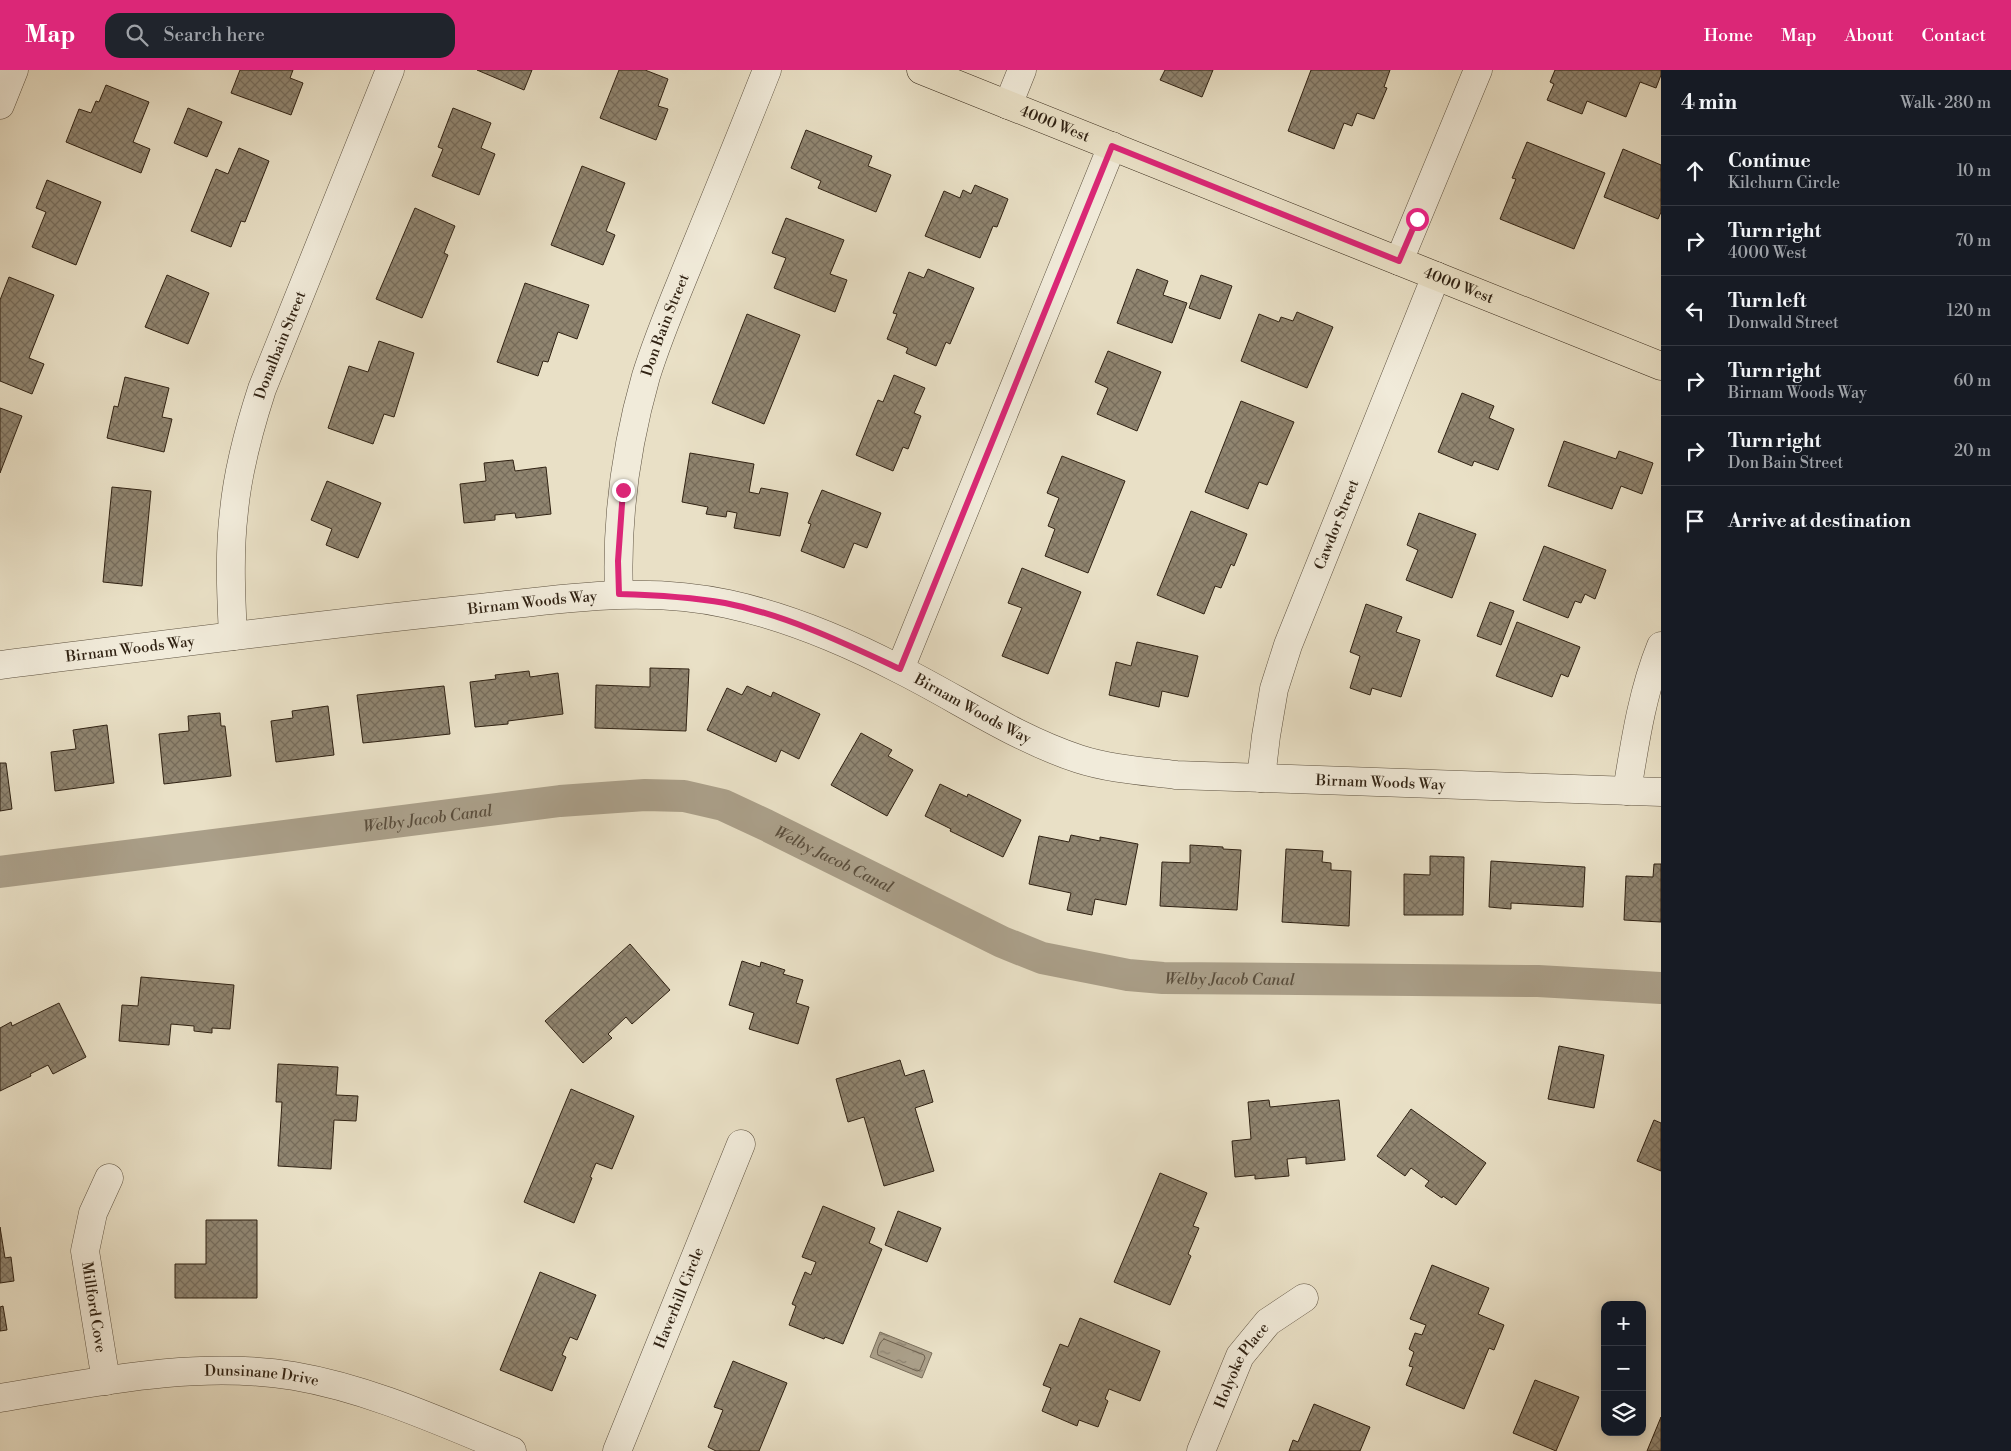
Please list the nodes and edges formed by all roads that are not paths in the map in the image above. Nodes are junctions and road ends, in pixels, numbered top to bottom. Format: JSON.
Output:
{"nodes":[{"id":1,"x":14,"y":70,"type":"edge"},
{"id":2,"x":390,"y":70,"type":"edge"},
{"id":3,"x":767,"y":70,"type":"edge"},
{"id":4,"x":921,"y":70,"type":"edge"},
{"id":5,"x":1022,"y":70,"type":"edge"},
{"id":6,"x":1478,"y":70,"type":"edge"},
{"id":7,"x":0,"y":105,"type":"edge"},
{"id":8,"x":1008,"y":105,"type":"junction"},
{"id":9,"x":1112,"y":146,"type":"junction"},
{"id":10,"x":1399,"y":261,"type":"junction"},
{"id":11,"x":1436,"y":276,"type":"junction"},
{"id":12,"x":1661,"y":366,"type":"edge"},
{"id":13,"x":619,"y":594,"type":"junction"},
{"id":14,"x":234,"y":636,"type":"junction"},
{"id":15,"x":1661,"y":646,"type":"edge"},
{"id":16,"x":0,"y":666,"type":"edge"},
{"id":17,"x":900,"y":669,"type":"junction"},
{"id":18,"x":1261,"y":778,"type":"junction"},
{"id":19,"x":1627,"y":791,"type":"junction"},
{"id":20,"x":1661,"y":792,"type":"edge"},
{"id":21,"x":741,"y":1144,"type":"dead end"},
{"id":22,"x":108,"y":1178,"type":"dead end"},
{"id":23,"x":1304,"y":1298,"type":"dead end"},
{"id":24,"x":106,"y":1380,"type":"junction"},
{"id":25,"x":0,"y":1398,"type":"edge"},
{"id":26,"x":512,"y":1451,"type":"edge"},
{"id":27,"x":617,"y":1451,"type":"edge"},
{"id":28,"x":1201,"y":1451,"type":"edge"}],
"edges":[{"from":1,"to":7,"type":"street"},
{"from":2,"to":14,"type":"street","name":"Donalbain Street"},
{"from":3,"to":13,"type":"street","name":"Don Bain Street"},
{"from":4,"to":8,"type":"main road","name":"4000 West"},
{"from":5,"to":8,"type":"street"},
{"from":6,"to":10,"type":"street"},
{"from":8,"to":9,"type":"main road","name":"4000 West"},
{"from":9,"to":10,"type":"main road","name":"4000 West"},
{"from":9,"to":17,"type":"street"},
{"from":10,"to":11,"type":"main road","name":"4000 West"},
{"from":11,"to":12,"type":"main road","name":"4000 West"},
{"from":11,"to":18,"type":"street","name":"Cawdor Street"},
{"from":13,"to":14,"type":"street","name":"Birnam Woods Way"},
{"from":13,"to":17,"type":"street","name":"Birnam Woods Way"},
{"from":14,"to":16,"type":"street","name":"Birnam Woods Way"},
{"from":15,"to":19,"type":"street"},
{"from":17,"to":18,"type":"street","name":"Birnam Woods Way"},
{"from":18,"to":19,"type":"street","name":"Birnam Woods Way"},
{"from":19,"to":20,"type":"street","name":"Birnam Woods Way"},
{"from":21,"to":27,"type":"street","name":"Haverhill Circle"},
{"from":22,"to":24,"type":"street","name":"Millford Cove"},
{"from":23,"to":28,"type":"street","name":"Holyoke Place"},
{"from":24,"to":25,"type":"street","name":"Dunsinane Drive"},
{"from":24,"to":26,"type":"street","name":"Dunsinane Drive"}]}
